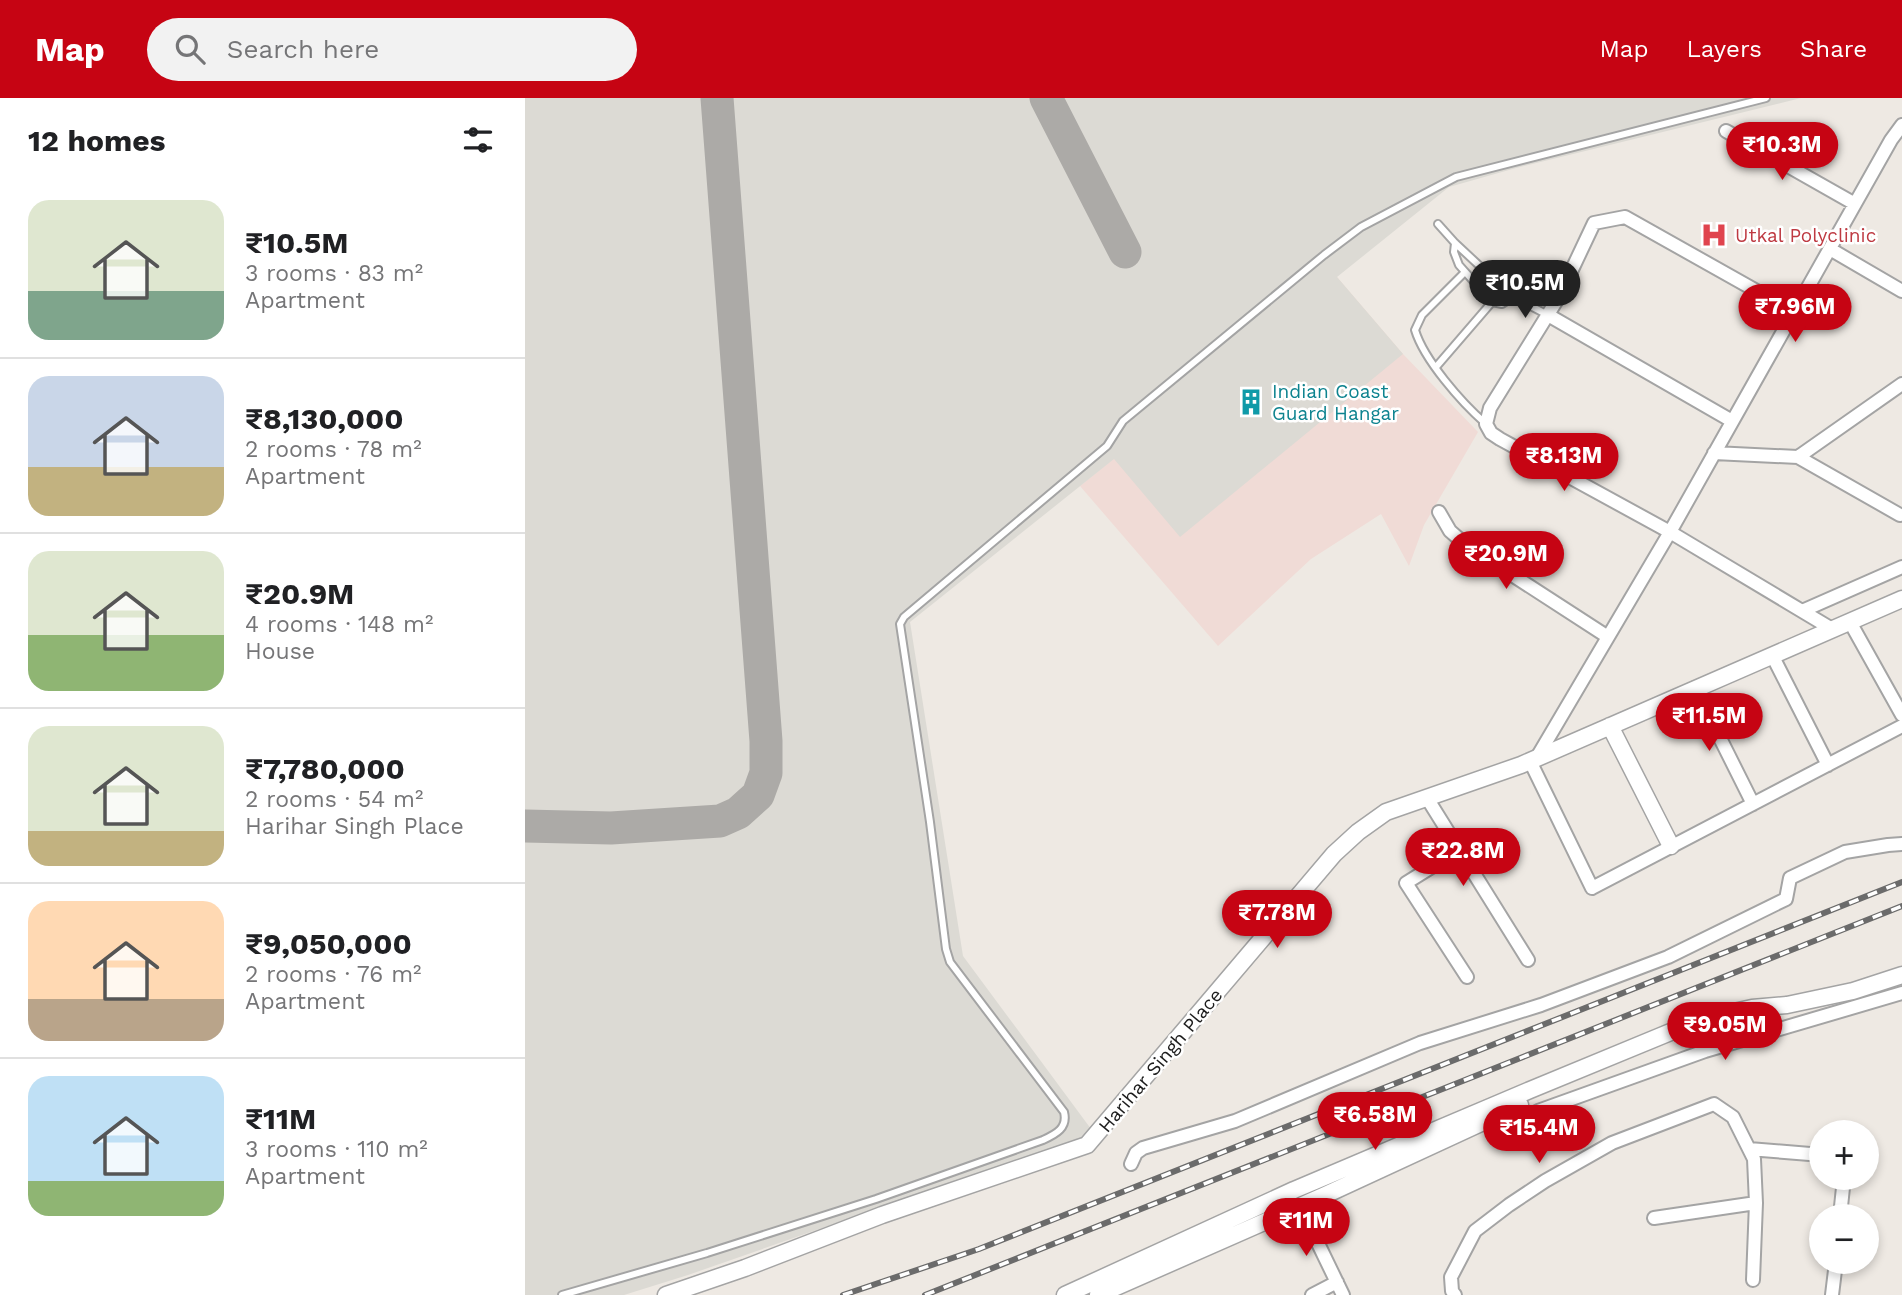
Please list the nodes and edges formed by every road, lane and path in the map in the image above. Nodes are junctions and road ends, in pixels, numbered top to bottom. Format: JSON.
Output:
{"nodes":[{"id":1,"x":1766,"y":98,"type":"edge"},
{"id":2,"x":1902,"y":125,"type":"edge"},
{"id":3,"x":1726,"y":131,"type":"dead end"},
{"id":4,"x":1897,"y":143,"type":"edge"},
{"id":5,"x":1855,"y":204,"type":"junction"},
{"id":6,"x":1438,"y":224,"type":"dead end"},
{"id":7,"x":1455,"y":243,"type":"junction"},
{"id":8,"x":1830,"y":249,"type":"junction"},
{"id":9,"x":1464,"y":272,"type":"junction"},
{"id":10,"x":1902,"y":291,"type":"edge"},
{"id":11,"x":1513,"y":298,"type":"junction"},
{"id":12,"x":1492,"y":302,"type":"junction"},
{"id":13,"x":1794,"y":312,"type":"junction"},
{"id":14,"x":1548,"y":315,"type":"junction"},
{"id":15,"x":1436,"y":367,"type":"junction"},
{"id":16,"x":1902,"y":384,"type":"edge"},
{"id":17,"x":1732,"y":421,"type":"junction"},
{"id":18,"x":1486,"y":424,"type":"junction"},
{"id":19,"x":1714,"y":453,"type":"junction"},
{"id":20,"x":1798,"y":457,"type":"junction"},
{"id":21,"x":1439,"y":512,"type":"dead end"},
{"id":22,"x":1900,"y":515,"type":"dead end"},
{"id":23,"x":1670,"y":532,"type":"junction"},
{"id":24,"x":1902,"y":568,"type":"edge"},
{"id":25,"x":1902,"y":599,"type":"edge"},
{"id":26,"x":1802,"y":611,"type":"junction"},
{"id":27,"x":1850,"y":622,"type":"junction"},
{"id":28,"x":1832,"y":629,"type":"junction"},
{"id":29,"x":1608,"y":638,"type":"junction"},
{"id":30,"x":1772,"y":655,"type":"junction"},
{"id":31,"x":1695,"y":688,"type":"junction"},
{"id":32,"x":1902,"y":715,"type":"edge"},
{"id":33,"x":1611,"y":726,"type":"junction"},
{"id":34,"x":1902,"y":726,"type":"edge"},
{"id":35,"x":1533,"y":760,"type":"junction"},
{"id":36,"x":1828,"y":765,"type":"junction"},
{"id":37,"x":1427,"y":798,"type":"junction"},
{"id":38,"x":1753,"y":804,"type":"junction"},
{"id":39,"x":1902,"y":844,"type":"edge"},
{"id":40,"x":1671,"y":846,"type":"junction"},
{"id":41,"x":1459,"y":850,"type":"junction"},
{"id":42,"x":1528,"y":960,"type":"dead end"},
{"id":43,"x":1902,"y":975,"type":"edge"},
{"id":44,"x":1467,"y":976,"type":"dead end"},
{"id":45,"x":1902,"y":993,"type":"edge"},
{"id":46,"x":1673,"y":1031,"type":"junction"},
{"id":47,"x":1538,"y":1111,"type":"dead end"},
{"id":48,"x":1749,"y":1149,"type":"junction"},
{"id":49,"x":1809,"y":1154,"type":"edge"},
{"id":50,"x":1131,"y":1164,"type":"dead end"},
{"id":51,"x":1756,"y":1203,"type":"junction"},
{"id":52,"x":1300,"y":1206,"type":"junction"},
{"id":53,"x":1654,"y":1217,"type":"dead end"},
{"id":54,"x":1835,"y":1274,"type":"edge"},
{"id":55,"x":1753,"y":1280,"type":"dead end"},
{"id":56,"x":1337,"y":1282,"type":"junction"},
{"id":57,"x":562,"y":1295,"type":"edge"},
{"id":58,"x":666,"y":1295,"type":"edge"},
{"id":59,"x":1065,"y":1295,"type":"edge"},
{"id":60,"x":1098,"y":1295,"type":"edge"},
{"id":61,"x":1312,"y":1295,"type":"edge"},
{"id":62,"x":1343,"y":1295,"type":"edge"},
{"id":63,"x":1455,"y":1295,"type":"edge"},
{"id":64,"x":1832,"y":1295,"type":"edge"}],
"edges":[{"from":1,"to":57,"type":"lane"},
{"from":2,"to":4,"type":"street"},
{"from":3,"to":5,"type":"street"},
{"from":4,"to":5,"type":"street"},
{"from":5,"to":8,"type":"street"},
{"from":6,"to":7,"type":"lane"},
{"from":7,"to":9,"type":"lane"},
{"from":7,"to":11,"type":"lane"},
{"from":8,"to":10,"type":"street"},
{"from":8,"to":13,"type":"street"},
{"from":9,"to":12,"type":"lane"},
{"from":9,"to":15,"type":"lane"},
{"from":11,"to":12,"type":"lane"},
{"from":11,"to":14,"type":"lane"},
{"from":12,"to":15,"type":"lane"},
{"from":13,"to":14,"type":"street"},
{"from":13,"to":17,"type":"street"},
{"from":14,"to":17,"type":"street"},
{"from":14,"to":18,"type":"street"},
{"from":15,"to":18,"type":"lane"},
{"from":16,"to":20,"type":"street"},
{"from":17,"to":19,"type":"street"},
{"from":18,"to":23,"type":"street"},
{"from":19,"to":20,"type":"street"},
{"from":19,"to":23,"type":"street"},
{"from":20,"to":22,"type":"street"},
{"from":21,"to":29,"type":"street"},
{"from":23,"to":26,"type":"street"},
{"from":23,"to":29,"type":"street"},
{"from":24,"to":26,"type":"street"},
{"from":25,"to":27,"type":"street","name":"Harihar Singh Place"},
{"from":26,"to":28,"type":"street"},
{"from":27,"to":28,"type":"street","name":"Harihar Singh Place"},
{"from":27,"to":32,"type":"street"},
{"from":28,"to":30,"type":"street","name":"Harihar Singh Place"},
{"from":29,"to":35,"type":"street"},
{"from":30,"to":31,"type":"street","name":"Harihar Singh Place"},
{"from":30,"to":36,"type":"street"},
{"from":31,"to":33,"type":"street","name":"Harihar Singh Place"},
{"from":31,"to":38,"type":"street"},
{"from":33,"to":35,"type":"street","name":"Harihar Singh Place"},
{"from":33,"to":40,"type":"street"},
{"from":34,"to":36,"type":"street"},
{"from":35,"to":37,"type":"street","name":"Harihar Singh Place"},
{"from":35,"to":40,"type":"street"},
{"from":36,"to":38,"type":"street"},
{"from":37,"to":41,"type":"street"},
{"from":37,"to":58,"type":"street","name":"Harihar Singh Place"},
{"from":38,"to":40,"type":"street"},
{"from":39,"to":50,"type":"street"},
{"from":41,"to":42,"type":"street"},
{"from":41,"to":44,"type":"street"},
{"from":43,"to":46,"type":"street"},
{"from":45,"to":47,"type":"street"},
{"from":46,"to":52,"type":"street"},
{"from":46,"to":59,"type":"street"},
{"from":48,"to":49,"type":"street"},
{"from":48,"to":51,"type":"street"},
{"from":48,"to":63,"type":"street"},
{"from":51,"to":53,"type":"street"},
{"from":51,"to":55,"type":"street"},
{"from":52,"to":56,"type":"street"},
{"from":52,"to":60,"type":"street"},
{"from":54,"to":64,"type":"street"},
{"from":56,"to":61,"type":"street"},
{"from":56,"to":62,"type":"street"}]}
